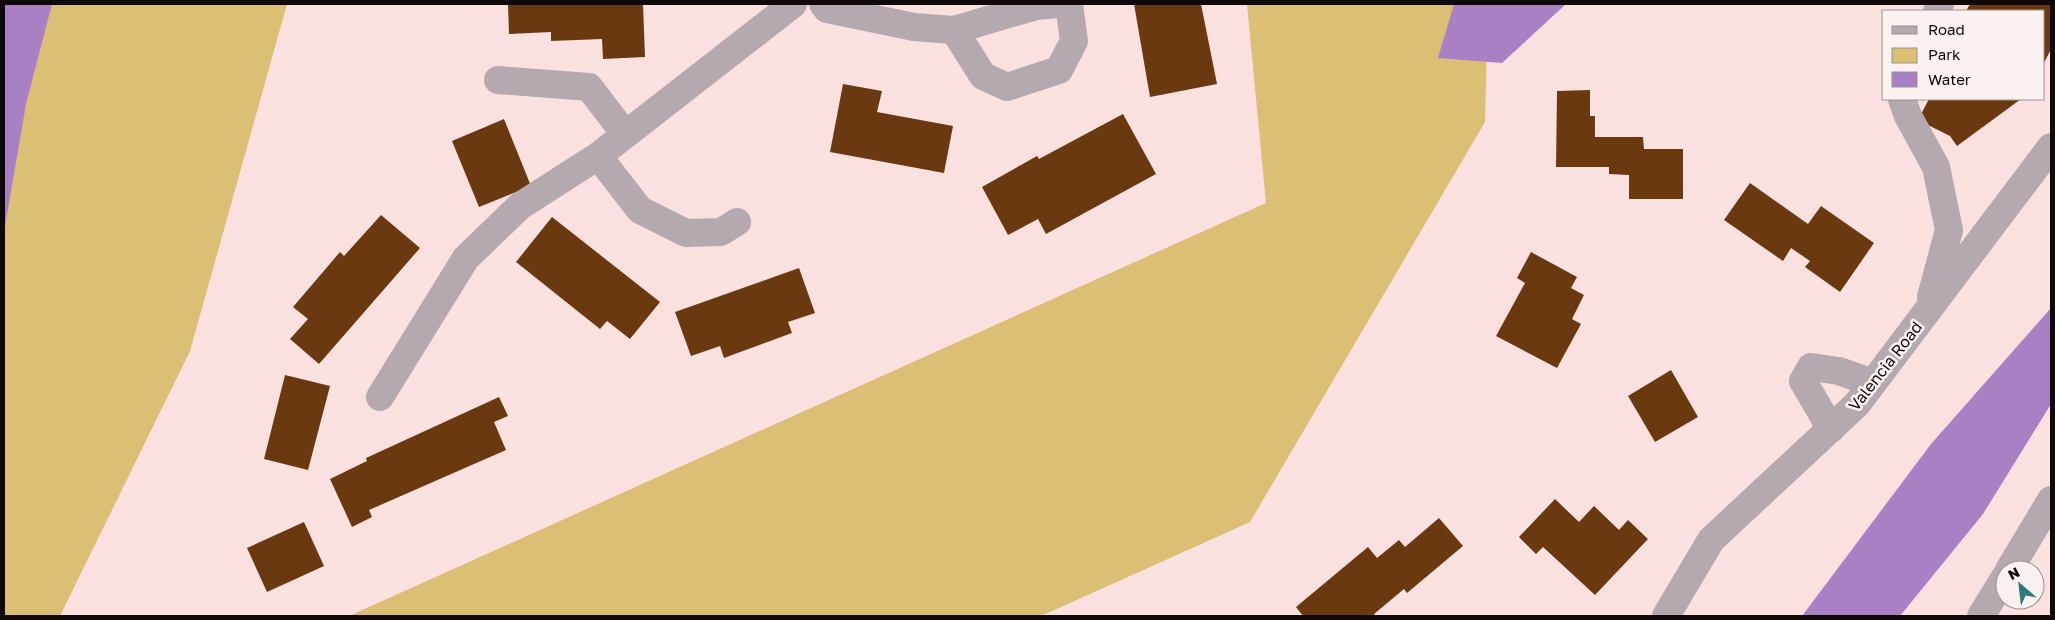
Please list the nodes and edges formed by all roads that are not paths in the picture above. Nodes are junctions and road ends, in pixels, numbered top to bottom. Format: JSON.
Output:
{"nodes":[{"id":1,"x":793,"y":4,"type":"edge"},
{"id":2,"x":823,"y":4,"type":"edge"},
{"id":3,"x":1058,"y":4,"type":"edge"},
{"id":4,"x":1068,"y":4,"type":"edge"},
{"id":5,"x":954,"y":30,"type":"junction"},
{"id":6,"x":498,"y":80,"type":"dead end"},
{"id":7,"x":1902,"y":100,"type":"edge"},
{"id":8,"x":625,"y":134,"type":"junction"},
{"id":9,"x":2051,"y":147,"type":"edge"},
{"id":10,"x":598,"y":156,"type":"junction"},
{"id":11,"x":737,"y":222,"type":"dead end"},
{"id":12,"x":1926,"y":313,"type":"junction"},
{"id":13,"x":1873,"y":383,"type":"junction"},
{"id":14,"x":380,"y":397,"type":"dead end"},
{"id":15,"x":1831,"y":429,"type":"junction"},
{"id":16,"x":2051,"y":500,"type":"edge"},
{"id":17,"x":2015,"y":560,"type":"edge"},
{"id":18,"x":1995,"y":593,"type":"edge"},
{"id":19,"x":1666,"y":616,"type":"edge"},
{"id":20,"x":1981,"y":616,"type":"edge"}],
"edges":[{"from":1,"to":8,"type":"street"},
{"from":2,"to":5,"type":"street"},
{"from":3,"to":5,"type":"street"},
{"from":4,"to":5,"type":"street"},
{"from":6,"to":8,"type":"street"},
{"from":7,"to":12,"type":"street"},
{"from":8,"to":10,"type":"street"},
{"from":9,"to":12,"type":"street","name":"Valencia Road"},
{"from":10,"to":11,"type":"street"},
{"from":10,"to":14,"type":"street"},
{"from":12,"to":13,"type":"street","name":"Valencia Road"},
{"from":13,"to":15,"type":"street","name":"Valencia Road"},
{"from":13,"to":15,"type":"street"},
{"from":15,"to":19,"type":"street","name":"Valencia Road"},
{"from":16,"to":17,"type":"street"},
{"from":18,"to":20,"type":"street"}]}
